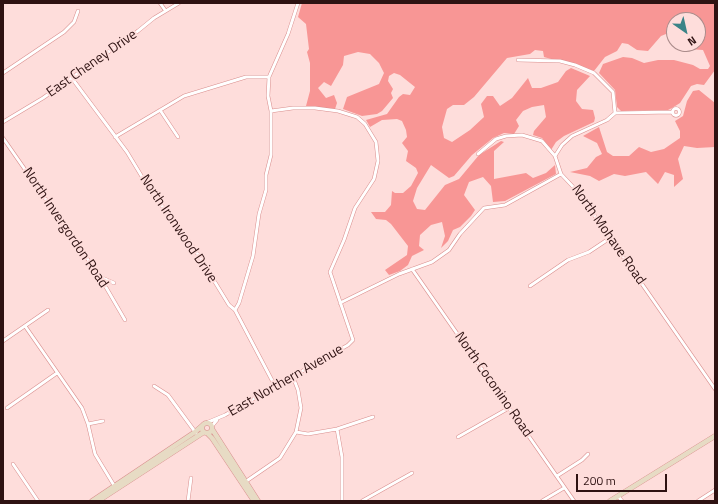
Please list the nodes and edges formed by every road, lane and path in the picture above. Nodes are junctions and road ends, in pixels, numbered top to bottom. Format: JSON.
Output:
{"nodes":[{"id":1,"x":160,"y":3,"type":"edge"},
{"id":2,"x":179,"y":3,"type":"edge"},
{"id":3,"x":298,"y":3,"type":"edge"},
{"id":4,"x":165,"y":10,"type":"junction"},
{"id":5,"x":78,"y":11,"type":"dead end"},
{"id":6,"x":518,"y":60,"type":"dead end"},
{"id":7,"x":3,"y":73,"type":"edge"},
{"id":8,"x":71,"y":77,"type":"junction"},
{"id":9,"x":269,"y":77,"type":"junction"},
{"id":10,"x":160,"y":110,"type":"junction"},
{"id":11,"x":271,"y":111,"type":"junction"},
{"id":12,"x":673,"y":112,"type":"dead end"},
{"id":13,"x":615,"y":113,"type":"junction"},
{"id":14,"x":3,"y":122,"type":"edge"},
{"id":15,"x":115,"y":137,"type":"junction"},
{"id":16,"x":178,"y":137,"type":"dead end"},
{"id":17,"x":3,"y":138,"type":"edge"},
{"id":18,"x":478,"y":154,"type":"dead end"},
{"id":19,"x":555,"y":156,"type":"junction"},
{"id":20,"x":561,"y":174,"type":"junction"},
{"id":21,"x":610,"y":238,"type":"junction"},
{"id":22,"x":412,"y":269,"type":"junction"},
{"id":23,"x":100,"y":276,"type":"junction"},
{"id":24,"x":114,"y":283,"type":"dead end"},
{"id":25,"x":530,"y":286,"type":"dead end"},
{"id":26,"x":340,"y":303,"type":"junction"},
{"id":27,"x":48,"y":310,"type":"dead end"},
{"id":28,"x":235,"y":310,"type":"junction"},
{"id":29,"x":125,"y":320,"type":"dead end"},
{"id":30,"x":25,"y":326,"type":"junction"},
{"id":31,"x":3,"y":341,"type":"edge"},
{"id":32,"x":57,"y":373,"type":"junction"},
{"id":33,"x":293,"y":377,"type":"junction"},
{"id":34,"x":154,"y":386,"type":"dead end"},
{"id":35,"x":276,"y":386,"type":"junction"},
{"id":36,"x":715,"y":388,"type":"edge"},
{"id":37,"x":7,"y":408,"type":"dead end"},
{"id":38,"x":509,"y":408,"type":"junction"},
{"id":39,"x":373,"y":417,"type":"dead end"},
{"id":40,"x":218,"y":418,"type":"junction"},
{"id":41,"x":103,"y":421,"type":"dead end"},
{"id":42,"x":88,"y":424,"type":"junction"},
{"id":43,"x":205,"y":424,"type":"junction"},
{"id":44,"x":212,"y":428,"type":"junction"},
{"id":45,"x":337,"y":429,"type":"junction"},
{"id":46,"x":205,"y":432,"type":"junction"},
{"id":47,"x":296,"y":432,"type":"junction"},
{"id":48,"x":196,"y":433,"type":"junction"},
{"id":49,"x":715,"y":436,"type":"edge"},
{"id":50,"x":458,"y":437,"type":"dead end"},
{"id":51,"x":588,"y":454,"type":"dead end"},
{"id":52,"x":13,"y":464,"type":"dead end"},
{"id":53,"x":412,"y":474,"type":"dead end"},
{"id":54,"x":557,"y":476,"type":"junction"},
{"id":55,"x":190,"y":478,"type":"dead end"},
{"id":56,"x":244,"y":482,"type":"junction"},
{"id":57,"x":116,"y":487,"type":"junction"},
{"id":58,"x":564,"y":488,"type":"junction"},
{"id":59,"x":715,"y":490,"type":"edge"},
{"id":60,"x":618,"y":496,"type":"junction"},
{"id":61,"x":38,"y":501,"type":"edge"},
{"id":62,"x":92,"y":501,"type":"edge"},
{"id":63,"x":98,"y":501,"type":"edge"},
{"id":64,"x":188,"y":501,"type":"edge"},
{"id":65,"x":254,"y":501,"type":"edge"},
{"id":66,"x":258,"y":501,"type":"edge"},
{"id":67,"x":342,"y":501,"type":"edge"},
{"id":68,"x":362,"y":501,"type":"edge"},
{"id":69,"x":542,"y":501,"type":"edge"},
{"id":70,"x":574,"y":501,"type":"edge"},
{"id":71,"x":610,"y":501,"type":"edge"},
{"id":72,"x":622,"y":501,"type":"edge"},
{"id":73,"x":698,"y":501,"type":"edge"}],
"edges":[{"from":1,"to":4,"type":"street"},
{"from":2,"to":4,"type":"street","name":"East Cheney Drive"},
{"from":3,"to":9,"type":"street"},
{"from":4,"to":8,"type":"street","name":"East Cheney Drive"},
{"from":5,"to":7,"type":"street"},
{"from":6,"to":13,"type":"street"},
{"from":8,"to":14,"type":"street","name":"East Cheney Drive"},
{"from":8,"to":15,"type":"street","name":"North Ironwood Drive"},
{"from":9,"to":10,"type":"street"},
{"from":9,"to":11,"type":"street"},
{"from":10,"to":15,"type":"street"},
{"from":10,"to":16,"type":"street"},
{"from":11,"to":26,"type":"street"},
{"from":11,"to":28,"type":"street"},
{"from":12,"to":13,"type":"street"},
{"from":13,"to":19,"type":"street"},
{"from":15,"to":28,"type":"street","name":"North Ironwood Drive"},
{"from":17,"to":23,"type":"street","name":"North Invergordon Road"},
{"from":18,"to":19,"type":"street","name":"North Mohave Road"},
{"from":19,"to":20,"type":"street","name":"North Mohave Road"},
{"from":20,"to":21,"type":"street","name":"North Mohave Road"},
{"from":20,"to":22,"type":"street"},
{"from":21,"to":25,"type":"street"},
{"from":21,"to":36,"type":"street","name":"North Mohave Road"},
{"from":22,"to":26,"type":"street"},
{"from":22,"to":38,"type":"street","name":"North Coconino Road"},
{"from":23,"to":24,"type":"street"},
{"from":23,"to":29,"type":"street","name":"North Invergordon Road"},
{"from":26,"to":33,"type":"street","name":"East Northern Avenue"},
{"from":27,"to":30,"type":"street"},
{"from":28,"to":35,"type":"street","name":"North Ironwood Drive"},
{"from":30,"to":31,"type":"street"},
{"from":30,"to":32,"type":"street"},
{"from":32,"to":37,"type":"street"},
{"from":32,"to":42,"type":"street"},
{"from":33,"to":35,"type":"street","name":"East Northern Avenue"},
{"from":33,"to":47,"type":"street"},
{"from":34,"to":48,"type":"street"},
{"from":35,"to":40,"type":"street","name":"East Northern Avenue"},
{"from":38,"to":50,"type":"street"},
{"from":38,"to":54,"type":"street","name":"North Coconino Road"},
{"from":39,"to":45,"type":"street"},
{"from":40,"to":43,"type":"street","name":"East Northern Avenue"},
{"from":40,"to":44,"type":"street","name":"East Northern Avenue"},
{"from":41,"to":42,"type":"street"},
{"from":42,"to":57,"type":"street"},
{"from":43,"to":44,"type":"street"},
{"from":43,"to":46,"type":"street"},
{"from":43,"to":48,"type":"street"},
{"from":44,"to":46,"type":"street"},
{"from":44,"to":56,"type":"street"},
{"from":45,"to":47,"type":"street"},
{"from":45,"to":67,"type":"street"},
{"from":46,"to":48,"type":"street"},
{"from":46,"to":56,"type":"street"},
{"from":47,"to":56,"type":"street"},
{"from":48,"to":57,"type":"street"},
{"from":49,"to":60,"type":"street"},
{"from":51,"to":54,"type":"street"},
{"from":52,"to":61,"type":"street"},
{"from":53,"to":68,"type":"street"},
{"from":54,"to":58,"type":"street","name":"North Coconino Road"},
{"from":55,"to":64,"type":"street"},
{"from":56,"to":65,"type":"street"},
{"from":56,"to":66,"type":"street"},
{"from":57,"to":62,"type":"street"},
{"from":57,"to":63,"type":"street"},
{"from":58,"to":69,"type":"street"},
{"from":58,"to":70,"type":"street","name":"North Coconino Road"},
{"from":59,"to":73,"type":"street"},
{"from":60,"to":71,"type":"street"},
{"from":60,"to":72,"type":"street"}]}
